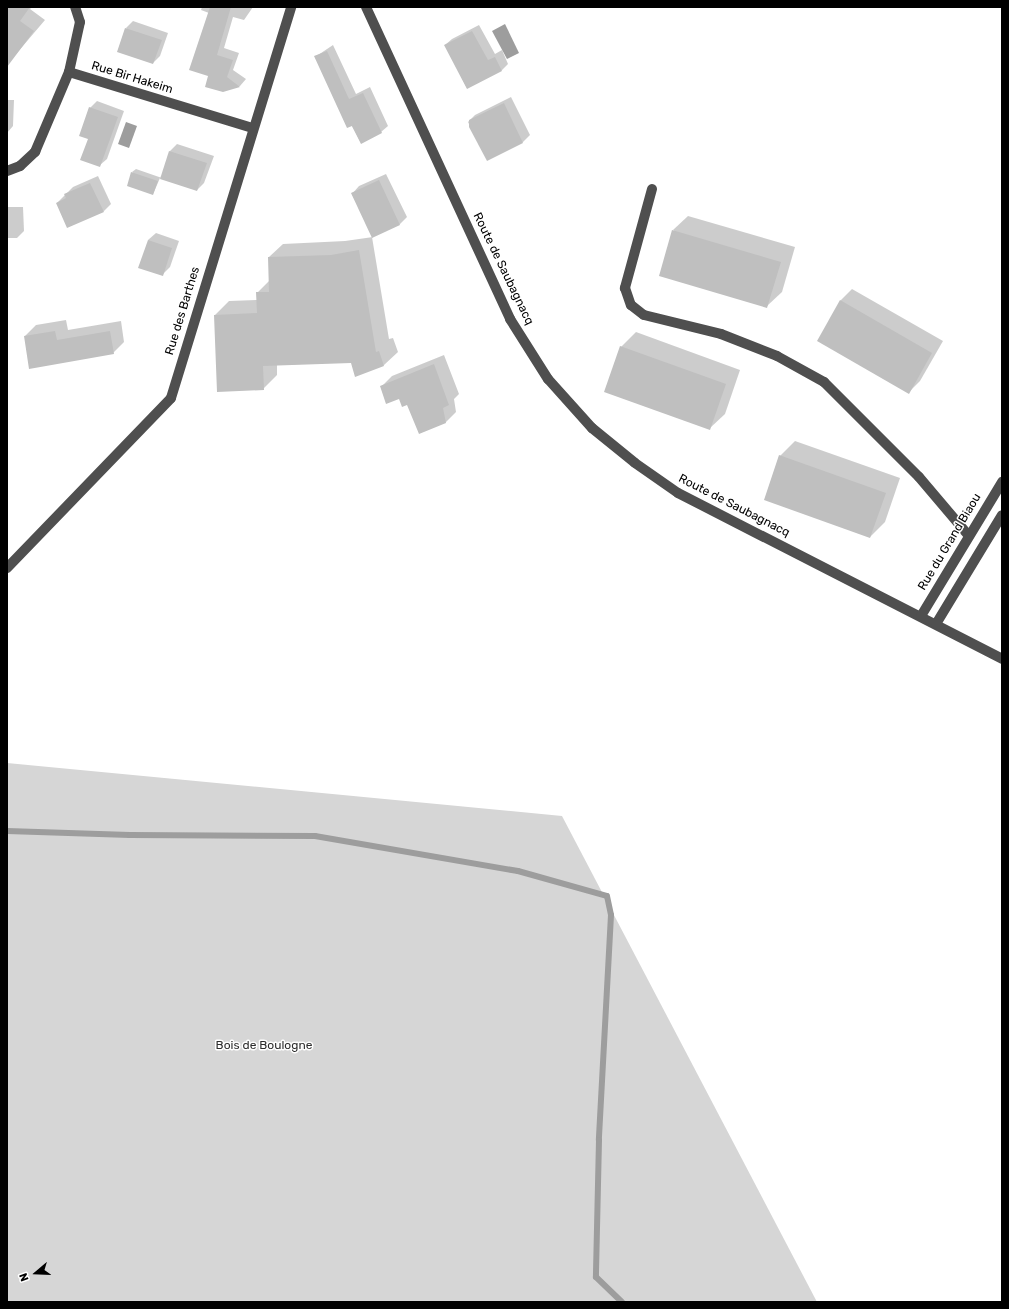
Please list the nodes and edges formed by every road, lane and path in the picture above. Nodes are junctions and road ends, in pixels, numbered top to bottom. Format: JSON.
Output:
{"nodes":[{"id":1,"x":75,"y":7,"type":"edge"},
{"id":2,"x":291,"y":7,"type":"edge"},
{"id":3,"x":366,"y":7,"type":"edge"},
{"id":4,"x":69,"y":72,"type":"junction"},
{"id":5,"x":252,"y":128,"type":"junction"},
{"id":6,"x":7,"y":171,"type":"edge"},
{"id":7,"x":652,"y":189,"type":"dead end"},
{"id":8,"x":1002,"y":482,"type":"edge"},
{"id":9,"x":1002,"y":516,"type":"edge"},
{"id":10,"x":969,"y":536,"type":"junction"},
{"id":11,"x":7,"y":568,"type":"edge"},
{"id":12,"x":921,"y":616,"type":"junction"},
{"id":13,"x":936,"y":624,"type":"junction"},
{"id":14,"x":1002,"y":659,"type":"edge"}],
"edges":[{"from":1,"to":4,"type":"street"},
{"from":2,"to":5,"type":"street","name":"Rue des Barthes"},
{"from":3,"to":12,"type":"street","name":"Route de Saubagnacq"},
{"from":4,"to":5,"type":"street","name":"Rue Bir Hakeim"},
{"from":4,"to":6,"type":"street"},
{"from":5,"to":11,"type":"street","name":"Rue des Barthes"},
{"from":7,"to":10,"type":"street"},
{"from":8,"to":10,"type":"street","name":"Rue du Grand Biaou"},
{"from":9,"to":13,"type":"street"},
{"from":10,"to":12,"type":"street","name":"Rue du Grand Biaou"},
{"from":12,"to":13,"type":"street","name":"Route de Saubagnacq"},
{"from":13,"to":14,"type":"street","name":"Route de Saubagnacq"}]}
